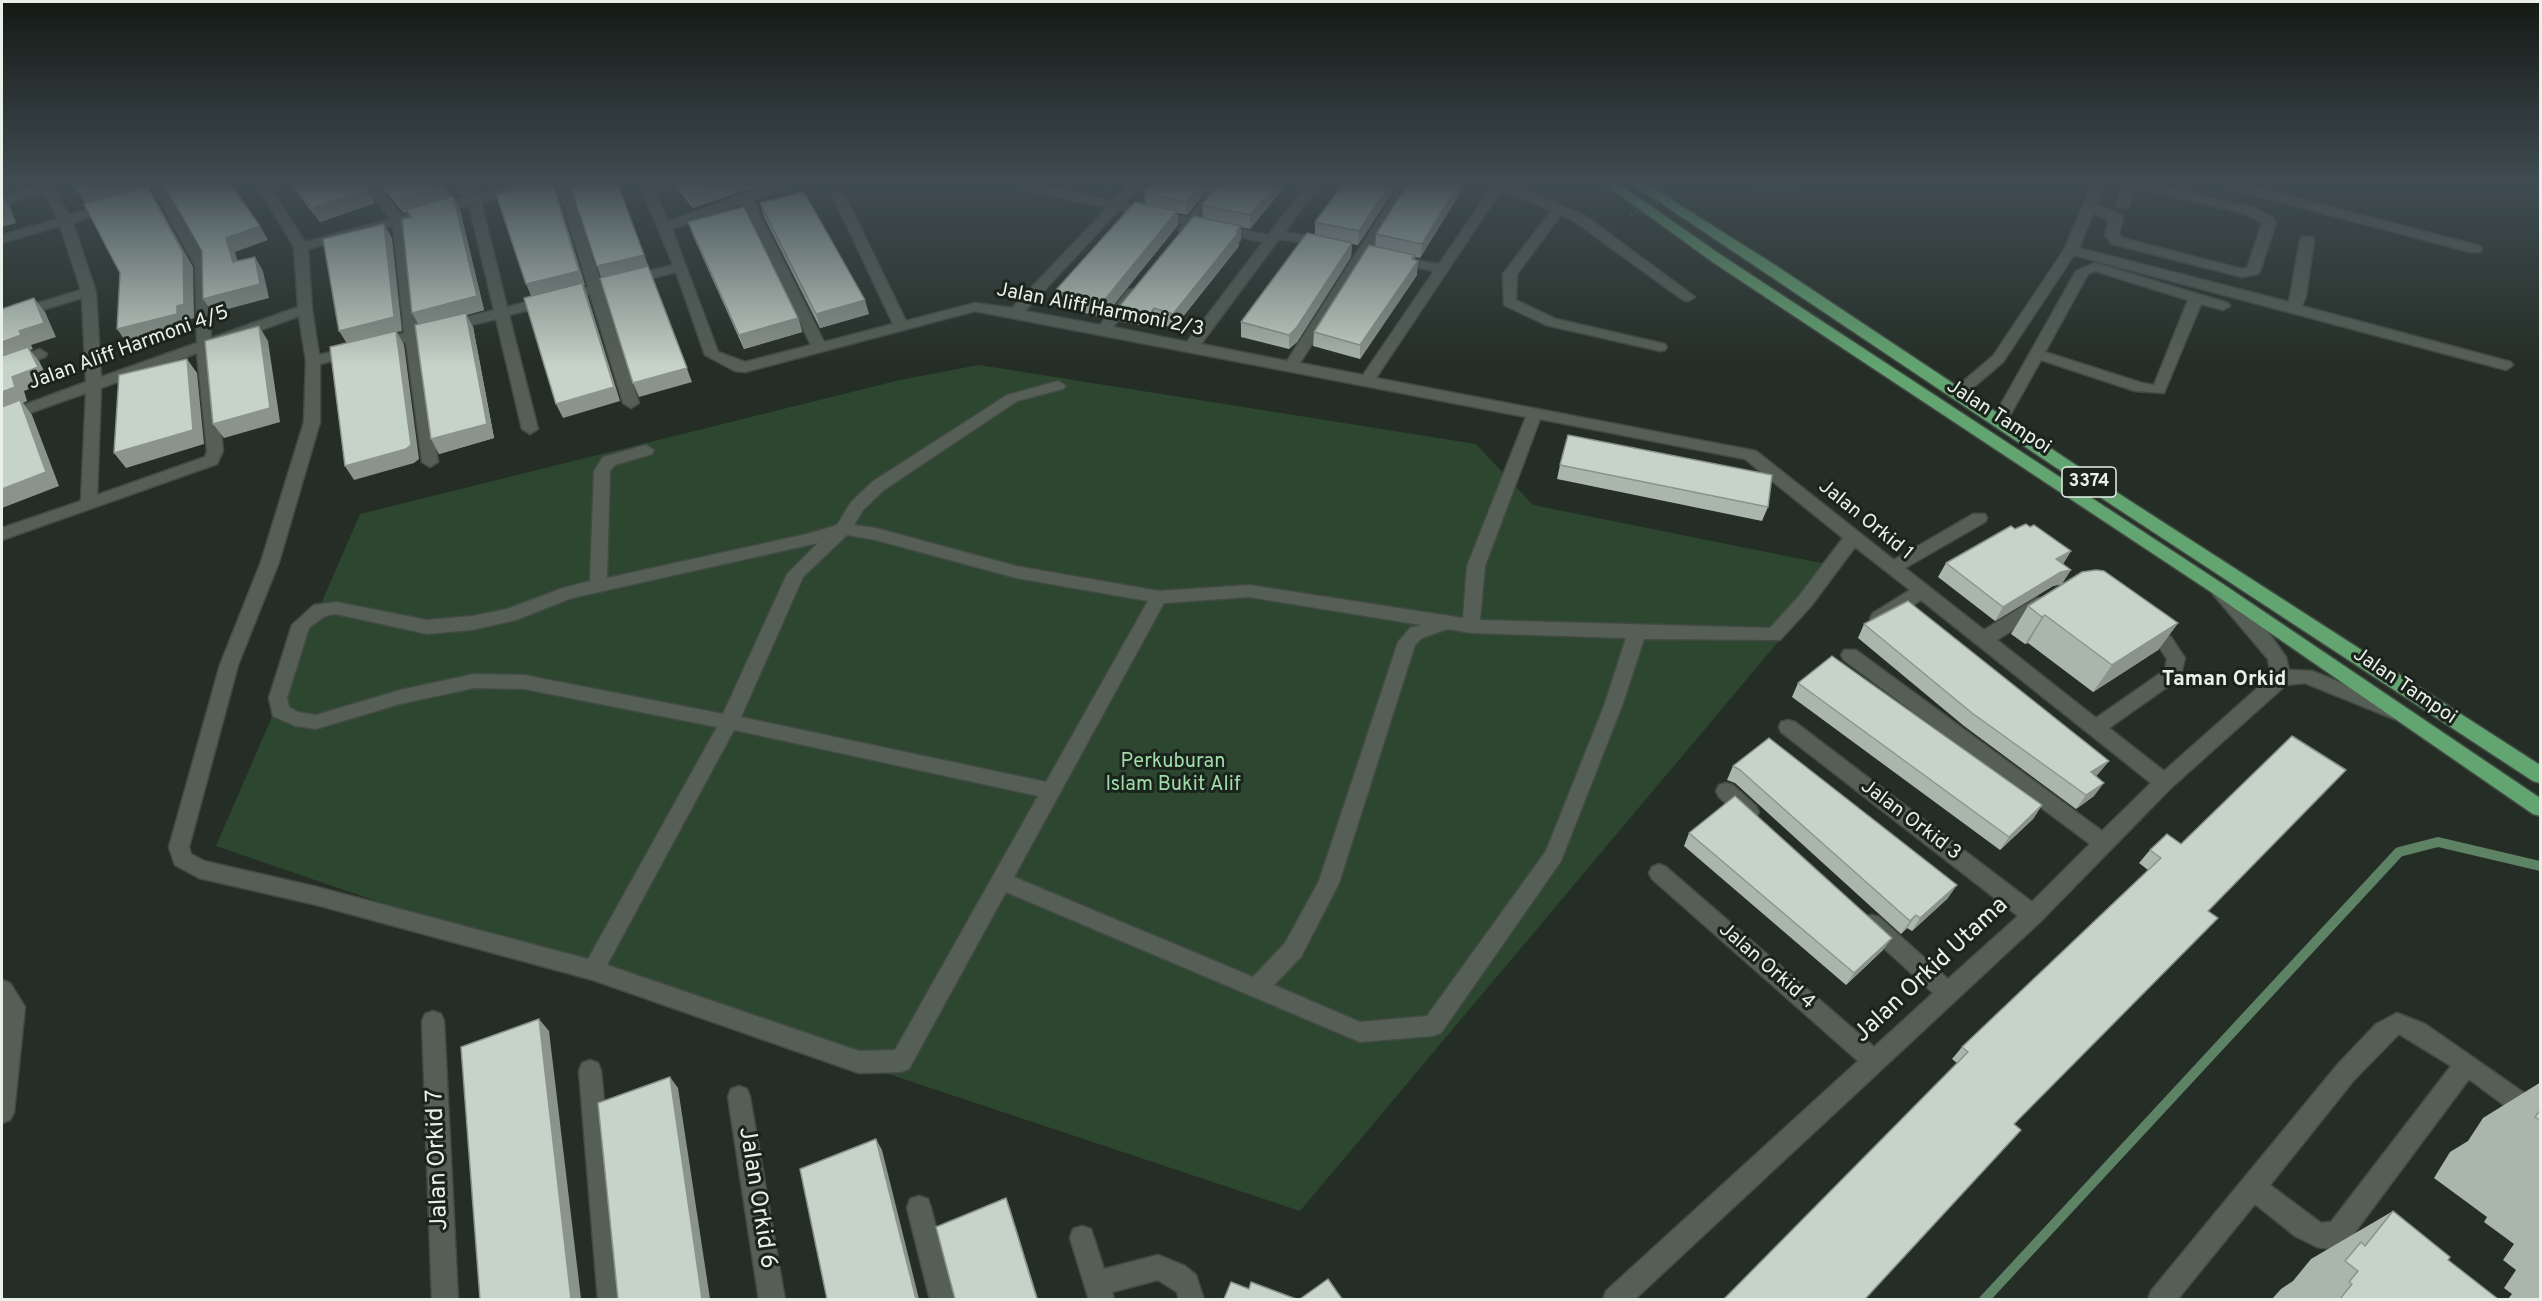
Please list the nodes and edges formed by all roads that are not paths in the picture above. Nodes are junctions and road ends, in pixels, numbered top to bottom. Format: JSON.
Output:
{"nodes":[{"id":1,"x":74,"y":246,"type":"edge"},
{"id":2,"x":190,"y":246,"type":"edge"},
{"id":3,"x":306,"y":246,"type":"edge"},
{"id":4,"x":402,"y":246,"type":"edge"},
{"id":5,"x":486,"y":246,"type":"edge"},
{"id":6,"x":583,"y":246,"type":"edge"},
{"id":7,"x":672,"y":246,"type":"edge"},
{"id":8,"x":769,"y":246,"type":"edge"},
{"id":9,"x":863,"y":246,"type":"edge"},
{"id":10,"x":1080,"y":246,"type":"edge"},
{"id":11,"x":1267,"y":246,"type":"edge"},
{"id":12,"x":1325,"y":246,"type":"edge"},
{"id":13,"x":1366,"y":246,"type":"edge"},
{"id":14,"x":1458,"y":246,"type":"edge"},
{"id":15,"x":1531,"y":246,"type":"edge"},
{"id":16,"x":1617,"y":246,"type":"edge"},
{"id":17,"x":1699,"y":246,"type":"edge"},
{"id":18,"x":1735,"y":246,"type":"edge"},
{"id":19,"x":2073,"y":246,"type":"edge"},
{"id":20,"x":2135,"y":246,"type":"edge"},
{"id":21,"x":2262,"y":246,"type":"edge"},
{"id":22,"x":2306,"y":246,"type":"edge"},
{"id":23,"x":2463,"y":246,"type":"edge"},
{"id":24,"x":301,"y":247,"type":"joint"},
{"id":25,"x":2475,"y":249,"type":"dead end"},
{"id":26,"x":2071,"y":250,"type":"junction"},
{"id":27,"x":1362,"y":252,"type":"junction"},
{"id":28,"x":681,"y":267,"type":"junction"},
{"id":29,"x":1442,"y":269,"type":"junction"},
{"id":30,"x":1139,"y":285,"type":"edge"},
{"id":31,"x":597,"y":289,"type":"junction"},
{"id":32,"x":89,"y":292,"type":"junction"},
{"id":33,"x":1688,"y":297,"type":"dead end"},
{"id":34,"x":2196,"y":298,"type":"junction"},
{"id":35,"x":2223,"y":306,"type":"dead end"},
{"id":36,"x":2294,"y":308,"type":"junction"},
{"id":37,"x":305,"y":309,"type":"junction"},
{"id":38,"x":503,"y":312,"type":"junction"},
{"id":39,"x":1015,"y":313,"type":"junction"},
{"id":40,"x":2,"y":318,"type":"edge"},
{"id":41,"x":901,"y":325,"type":"junction"},
{"id":42,"x":1102,"y":330,"type":"junction"},
{"id":43,"x":412,"y":336,"type":"junction"},
{"id":44,"x":204,"y":345,"type":"junction"},
{"id":45,"x":819,"y":347,"type":"junction"},
{"id":46,"x":1191,"y":347,"type":"junction"},
{"id":47,"x":1660,"y":347,"type":"dead end"},
{"id":48,"x":40,"y":354,"type":"dead end"},
{"id":49,"x":2037,"y":354,"type":"junction"},
{"id":50,"x":313,"y":361,"type":"junction"},
{"id":51,"x":2506,"y":365,"type":"dead end"},
{"id":52,"x":1290,"y":367,"type":"junction"},
{"id":53,"x":2,"y":368,"type":"edge"},
{"id":54,"x":1366,"y":382,"type":"junction"},
{"id":55,"x":94,"y":383,"type":"junction"},
{"id":56,"x":1059,"y":386,"type":"dead end"},
{"id":57,"x":1957,"y":394,"type":"junction"},
{"id":58,"x":632,"y":404,"type":"dead end"},
{"id":59,"x":1489,"y":407,"type":"joint"},
{"id":60,"x":1534,"y":415,"type":"junction"},
{"id":61,"x":2,"y":418,"type":"edge"},
{"id":62,"x":1999,"y":422,"type":"junction"},
{"id":63,"x":530,"y":429,"type":"dead end"},
{"id":64,"x":646,"y":450,"type":"dead end"},
{"id":65,"x":430,"y":462,"type":"dead end"},
{"id":66,"x":89,"y":503,"type":"junction"},
{"id":67,"x":1979,"y":518,"type":"dead end"},
{"id":68,"x":843,"y":529,"type":"junction"},
{"id":69,"x":2,"y":534,"type":"edge"},
{"id":70,"x":1852,"y":538,"type":"junction"},
{"id":71,"x":1891,"y":569,"type":"junction"},
{"id":72,"x":598,"y":586,"type":"junction"},
{"id":73,"x":2217,"y":588,"type":"junction"},
{"id":74,"x":1920,"y":592,"type":"junction"},
{"id":75,"x":2060,"y":592,"type":"edge"},
{"id":76,"x":1159,"y":597,"type":"junction"},
{"id":77,"x":2129,"y":617,"type":"edge"},
{"id":78,"x":1879,"y":618,"type":"edge"},
{"id":79,"x":1447,"y":622,"type":"junction"},
{"id":80,"x":1471,"y":626,"type":"junction"},
{"id":81,"x":1637,"y":632,"type":"junction"},
{"id":82,"x":1983,"y":640,"type":"junction"},
{"id":83,"x":1850,"y":655,"type":"dead end"},
{"id":84,"x":2281,"y":678,"type":"junction"},
{"id":85,"x":2412,"y":719,"type":"junction"},
{"id":86,"x":729,"y":722,"type":"junction"},
{"id":87,"x":1788,"y":727,"type":"dead end"},
{"id":88,"x":2095,"y":728,"type":"junction"},
{"id":89,"x":2541,"y":775,"type":"edge"},
{"id":90,"x":2164,"y":782,"type":"junction"},
{"id":91,"x":1051,"y":791,"type":"junction"},
{"id":92,"x":1726,"y":791,"type":"dead end"},
{"id":93,"x":2541,"y":808,"type":"edge"},
{"id":94,"x":1760,"y":822,"type":"edge"},
{"id":95,"x":2103,"y":843,"type":"junction"},
{"id":96,"x":1659,"y":873,"type":"dead end"},
{"id":97,"x":1001,"y":881,"type":"junction"},
{"id":98,"x":1854,"y":908,"type":"edge"},
{"id":99,"x":2033,"y":915,"type":"junction"},
{"id":100,"x":592,"y":970,"type":"junction"},
{"id":101,"x":1258,"y":987,"type":"junction"},
{"id":102,"x":2,"y":990,"type":"edge"},
{"id":103,"x":1948,"y":993,"type":"junction"},
{"id":104,"x":433,"y":1021,"type":"dead end"},
{"id":105,"x":1874,"y":1061,"type":"junction"},
{"id":106,"x":2467,"y":1065,"type":"junction"},
{"id":107,"x":590,"y":1071,"type":"dead end"},
{"id":108,"x":739,"y":1097,"type":"dead end"},
{"id":109,"x":2,"y":1113,"type":"edge"},
{"id":110,"x":2541,"y":1118,"type":"edge"},
{"id":111,"x":2253,"y":1187,"type":"junction"},
{"id":112,"x":919,"y":1208,"type":"dead end"},
{"id":113,"x":1082,"y":1238,"type":"dead end"},
{"id":114,"x":1100,"y":1291,"type":"edge"},
{"id":115,"x":445,"y":1299,"type":"edge"},
{"id":116,"x":611,"y":1299,"type":"edge"},
{"id":117,"x":772,"y":1299,"type":"edge"},
{"id":118,"x":944,"y":1299,"type":"edge"},
{"id":119,"x":1192,"y":1299,"type":"edge"},
{"id":120,"x":1615,"y":1299,"type":"edge"},
{"id":121,"x":2160,"y":1299,"type":"edge"}],
"edges":[{"from":1,"to":32,"type":"street"},
{"from":2,"to":44,"type":"street"},
{"from":3,"to":24,"type":"street"},
{"from":4,"to":43,"type":"street"},
{"from":5,"to":38,"type":"street"},
{"from":6,"to":31,"type":"street"},
{"from":7,"to":28,"type":"street","name":"Jalan Aliff Harmoni 2/3"},
{"from":8,"to":45,"type":"street"},
{"from":9,"to":41,"type":"street"},
{"from":10,"to":39,"type":"street"},
{"from":11,"to":46,"type":"street"},
{"from":12,"to":27,"type":"street"},
{"from":13,"to":27,"type":"street"},
{"from":14,"to":29,"type":"street"},
{"from":15,"to":47,"type":"street"},
{"from":16,"to":33,"type":"street"},
{"from":17,"to":73,"type":"main road","name":"Jalan Tampoi","number":"3374"},
{"from":18,"to":57,"type":"main road","name":"Jalan Tampoi","number":"3374"},
{"from":19,"to":26,"type":"street"},
{"from":20,"to":21,"type":"street"},
{"from":22,"to":36,"type":"street"},
{"from":23,"to":25,"type":"street"},
{"from":24,"to":37,"type":"street"},
{"from":26,"to":36,"type":"street"},
{"from":26,"to":57,"type":"street"},
{"from":27,"to":29,"type":"street"},
{"from":27,"to":52,"type":"street"},
{"from":28,"to":31,"type":"street"},
{"from":28,"to":45,"type":"street","name":"Jalan Aliff Harmoni 2/3"},
{"from":29,"to":54,"type":"street"},
{"from":30,"to":42,"type":"street"},
{"from":31,"to":38,"type":"street"},
{"from":31,"to":58,"type":"street"},
{"from":32,"to":40,"type":"street"},
{"from":32,"to":55,"type":"street"},
{"from":34,"to":35,"type":"street"},
{"from":34,"to":49,"type":"street"},
{"from":34,"to":49,"type":"street"},
{"from":36,"to":51,"type":"street"},
{"from":37,"to":44,"type":"street","name":"Jalan Aliff Harmoni 4/5"},
{"from":37,"to":50,"type":"street"},
{"from":38,"to":43,"type":"street"},
{"from":38,"to":63,"type":"street"},
{"from":39,"to":41,"type":"street","name":"Jalan Aliff Harmoni 2/3"},
{"from":39,"to":42,"type":"street","name":"Jalan Aliff Harmoni 2/3"},
{"from":41,"to":45,"type":"street","name":"Jalan Aliff Harmoni 2/3"},
{"from":42,"to":46,"type":"street","name":"Jalan Aliff Harmoni 2/3"},
{"from":43,"to":50,"type":"street"},
{"from":43,"to":65,"type":"street"},
{"from":44,"to":55,"type":"street","name":"Jalan Aliff Harmoni 4/5"},
{"from":44,"to":66,"type":"street"},
{"from":46,"to":52,"type":"street","name":"Jalan Aliff Harmoni 2/3"},
{"from":48,"to":53,"type":"street"},
{"from":49,"to":62,"type":"street"},
{"from":50,"to":100,"type":"street"},
{"from":52,"to":54,"type":"street","name":"Jalan Aliff Harmoni 2/3"},
{"from":54,"to":59,"type":"street","name":"Jalan Aliff Harmoni 2/3"},
{"from":55,"to":61,"type":"street","name":"Jalan Aliff Harmoni 4/5"},
{"from":55,"to":66,"type":"street"},
{"from":56,"to":68,"type":"street"},
{"from":57,"to":62,"type":"main road","name":"Jalan Tampoi","number":"3374"},
{"from":59,"to":60,"type":"street","name":"Jalan Orkid 1"},
{"from":60,"to":70,"type":"street","name":"Jalan Orkid 1"},
{"from":60,"to":80,"type":"street"},
{"from":62,"to":89,"type":"main road","name":"Jalan Tampoi","number":"3374"},
{"from":64,"to":72,"type":"street"},
{"from":66,"to":69,"type":"street"},
{"from":67,"to":71,"type":"street"},
{"from":68,"to":72,"type":"street"},
{"from":68,"to":76,"type":"street"},
{"from":68,"to":86,"type":"street"},
{"from":70,"to":71,"type":"street","name":"Jalan Orkid 1"},
{"from":70,"to":81,"type":"street"},
{"from":71,"to":74,"type":"street","name":"Jalan Orkid 1"},
{"from":72,"to":86,"type":"street"},
{"from":73,"to":84,"type":"street"},
{"from":73,"to":85,"type":"main road","name":"Jalan Tampoi","number":"3374"},
{"from":74,"to":78,"type":"street"},
{"from":74,"to":82,"type":"street","name":"Jalan Orkid 1"},
{"from":75,"to":82,"type":"street"},
{"from":76,"to":79,"type":"street"},
{"from":76,"to":91,"type":"street"},
{"from":77,"to":88,"type":"street"},
{"from":79,"to":80,"type":"street"},
{"from":79,"to":101,"type":"street"},
{"from":80,"to":81,"type":"street"},
{"from":81,"to":101,"type":"street"},
{"from":82,"to":88,"type":"street","name":"Jalan Orkid 1"},
{"from":83,"to":95,"type":"street"},
{"from":84,"to":85,"type":"street"},
{"from":84,"to":90,"type":"street","name":"Jalan Orkid Utama"},
{"from":85,"to":93,"type":"main road","name":"Jalan Tampoi","number":"3374"},
{"from":86,"to":91,"type":"street"},
{"from":86,"to":100,"type":"street"},
{"from":87,"to":99,"type":"street","name":"Jalan Orkid 3"},
{"from":88,"to":90,"type":"street","name":"Jalan Orkid 1"},
{"from":90,"to":95,"type":"street","name":"Jalan Orkid Utama"},
{"from":91,"to":97,"type":"street"},
{"from":92,"to":94,"type":"street"},
{"from":95,"to":99,"type":"street","name":"Jalan Orkid Utama"},
{"from":96,"to":105,"type":"street","name":"Jalan Orkid 4"},
{"from":97,"to":100,"type":"street"},
{"from":97,"to":101,"type":"street"},
{"from":98,"to":103,"type":"street"},
{"from":99,"to":103,"type":"street","name":"Jalan Orkid Utama"},
{"from":102,"to":109,"type":"street"},
{"from":103,"to":105,"type":"street","name":"Jalan Orkid Utama"},
{"from":104,"to":115,"type":"street","name":"Jalan Orkid 7"},
{"from":105,"to":120,"type":"street","name":"Jalan Orkid Utama"},
{"from":106,"to":110,"type":"street"},
{"from":106,"to":111,"type":"street"},
{"from":106,"to":111,"type":"street"},
{"from":107,"to":116,"type":"street"},
{"from":108,"to":117,"type":"street","name":"Jalan Orkid 6"},
{"from":111,"to":121,"type":"street"},
{"from":112,"to":118,"type":"street"},
{"from":113,"to":114,"type":"street"},
{"from":114,"to":119,"type":"street"}]}
